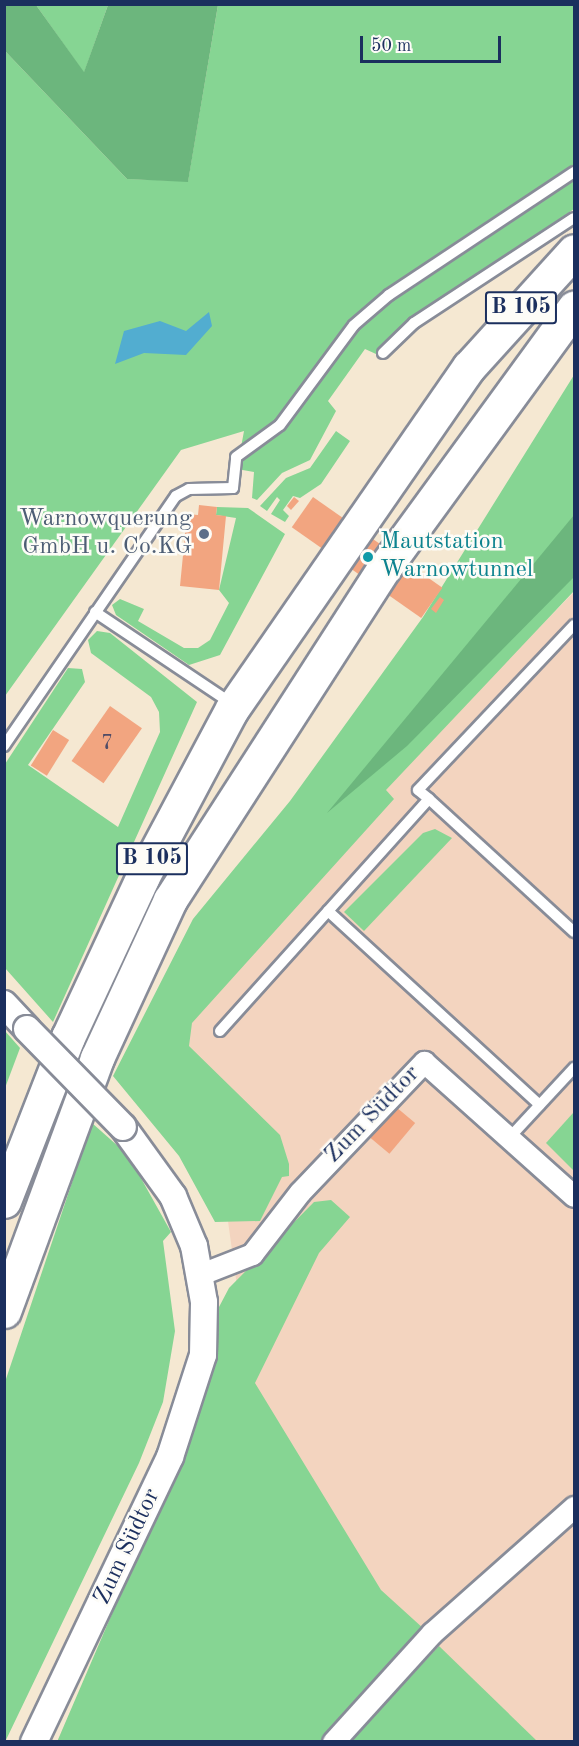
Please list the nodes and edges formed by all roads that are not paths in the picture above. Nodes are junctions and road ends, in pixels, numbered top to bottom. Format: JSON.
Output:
{"nodes":[{"id":1,"x":574,"y":172,"type":"edge"},
{"id":2,"x":574,"y":218,"type":"edge"},
{"id":3,"x":574,"y":251,"type":"edge"},
{"id":4,"x":574,"y":308,"type":"edge"},
{"id":5,"x":383,"y":353,"type":"dead end"},
{"id":6,"x":95,"y":612,"type":"junction"},
{"id":7,"x":574,"y":624,"type":"edge"},
{"id":8,"x":234,"y":705,"type":"junction"},
{"id":9,"x":4,"y":746,"type":"edge"},
{"id":10,"x":429,"y":799,"type":"junction"},
{"id":11,"x":328,"y":911,"type":"junction"},
{"id":12,"x":574,"y":932,"type":"edge"},
{"id":13,"x":4,"y":1004,"type":"edge"},
{"id":14,"x":220,"y":1031,"type":"dead end"},
{"id":15,"x":574,"y":1068,"type":"edge"},
{"id":16,"x":540,"y":1105,"type":"junction"},
{"id":17,"x":511,"y":1136,"type":"junction"},
{"id":18,"x":574,"y":1196,"type":"edge"},
{"id":19,"x":4,"y":1201,"type":"edge"},
{"id":20,"x":201,"y":1274,"type":"junction"},
{"id":21,"x":4,"y":1311,"type":"edge"},
{"id":22,"x":574,"y":1507,"type":"edge"},
{"id":23,"x":34,"y":1742,"type":"edge"},
{"id":24,"x":333,"y":1742,"type":"edge"}],
"edges":[{"from":1,"to":6,"type":"lane"},
{"from":2,"to":5,"type":"lane"},
{"from":3,"to":8,"type":"highway","number":"B 105"},
{"from":4,"to":21,"type":"highway","number":"B 105"},
{"from":6,"to":8,"type":"lane"},
{"from":6,"to":9,"type":"lane"},
{"from":7,"to":10,"type":"lane"},
{"from":8,"to":19,"type":"highway","number":"B 105"},
{"from":10,"to":11,"type":"lane"},
{"from":10,"to":12,"type":"lane"},
{"from":11,"to":14,"type":"lane"},
{"from":11,"to":16,"type":"lane"},
{"from":13,"to":20,"type":"street","name":"Zum Südtor","bridge":true},
{"from":15,"to":16,"type":"lane"},
{"from":16,"to":17,"type":"lane"},
{"from":17,"to":18,"type":"street","name":"Zum Südtor"},
{"from":17,"to":20,"type":"street","name":"Zum Südtor"},
{"from":20,"to":23,"type":"street","name":"Zum Südtor"},
{"from":22,"to":24,"type":"street"}]}
